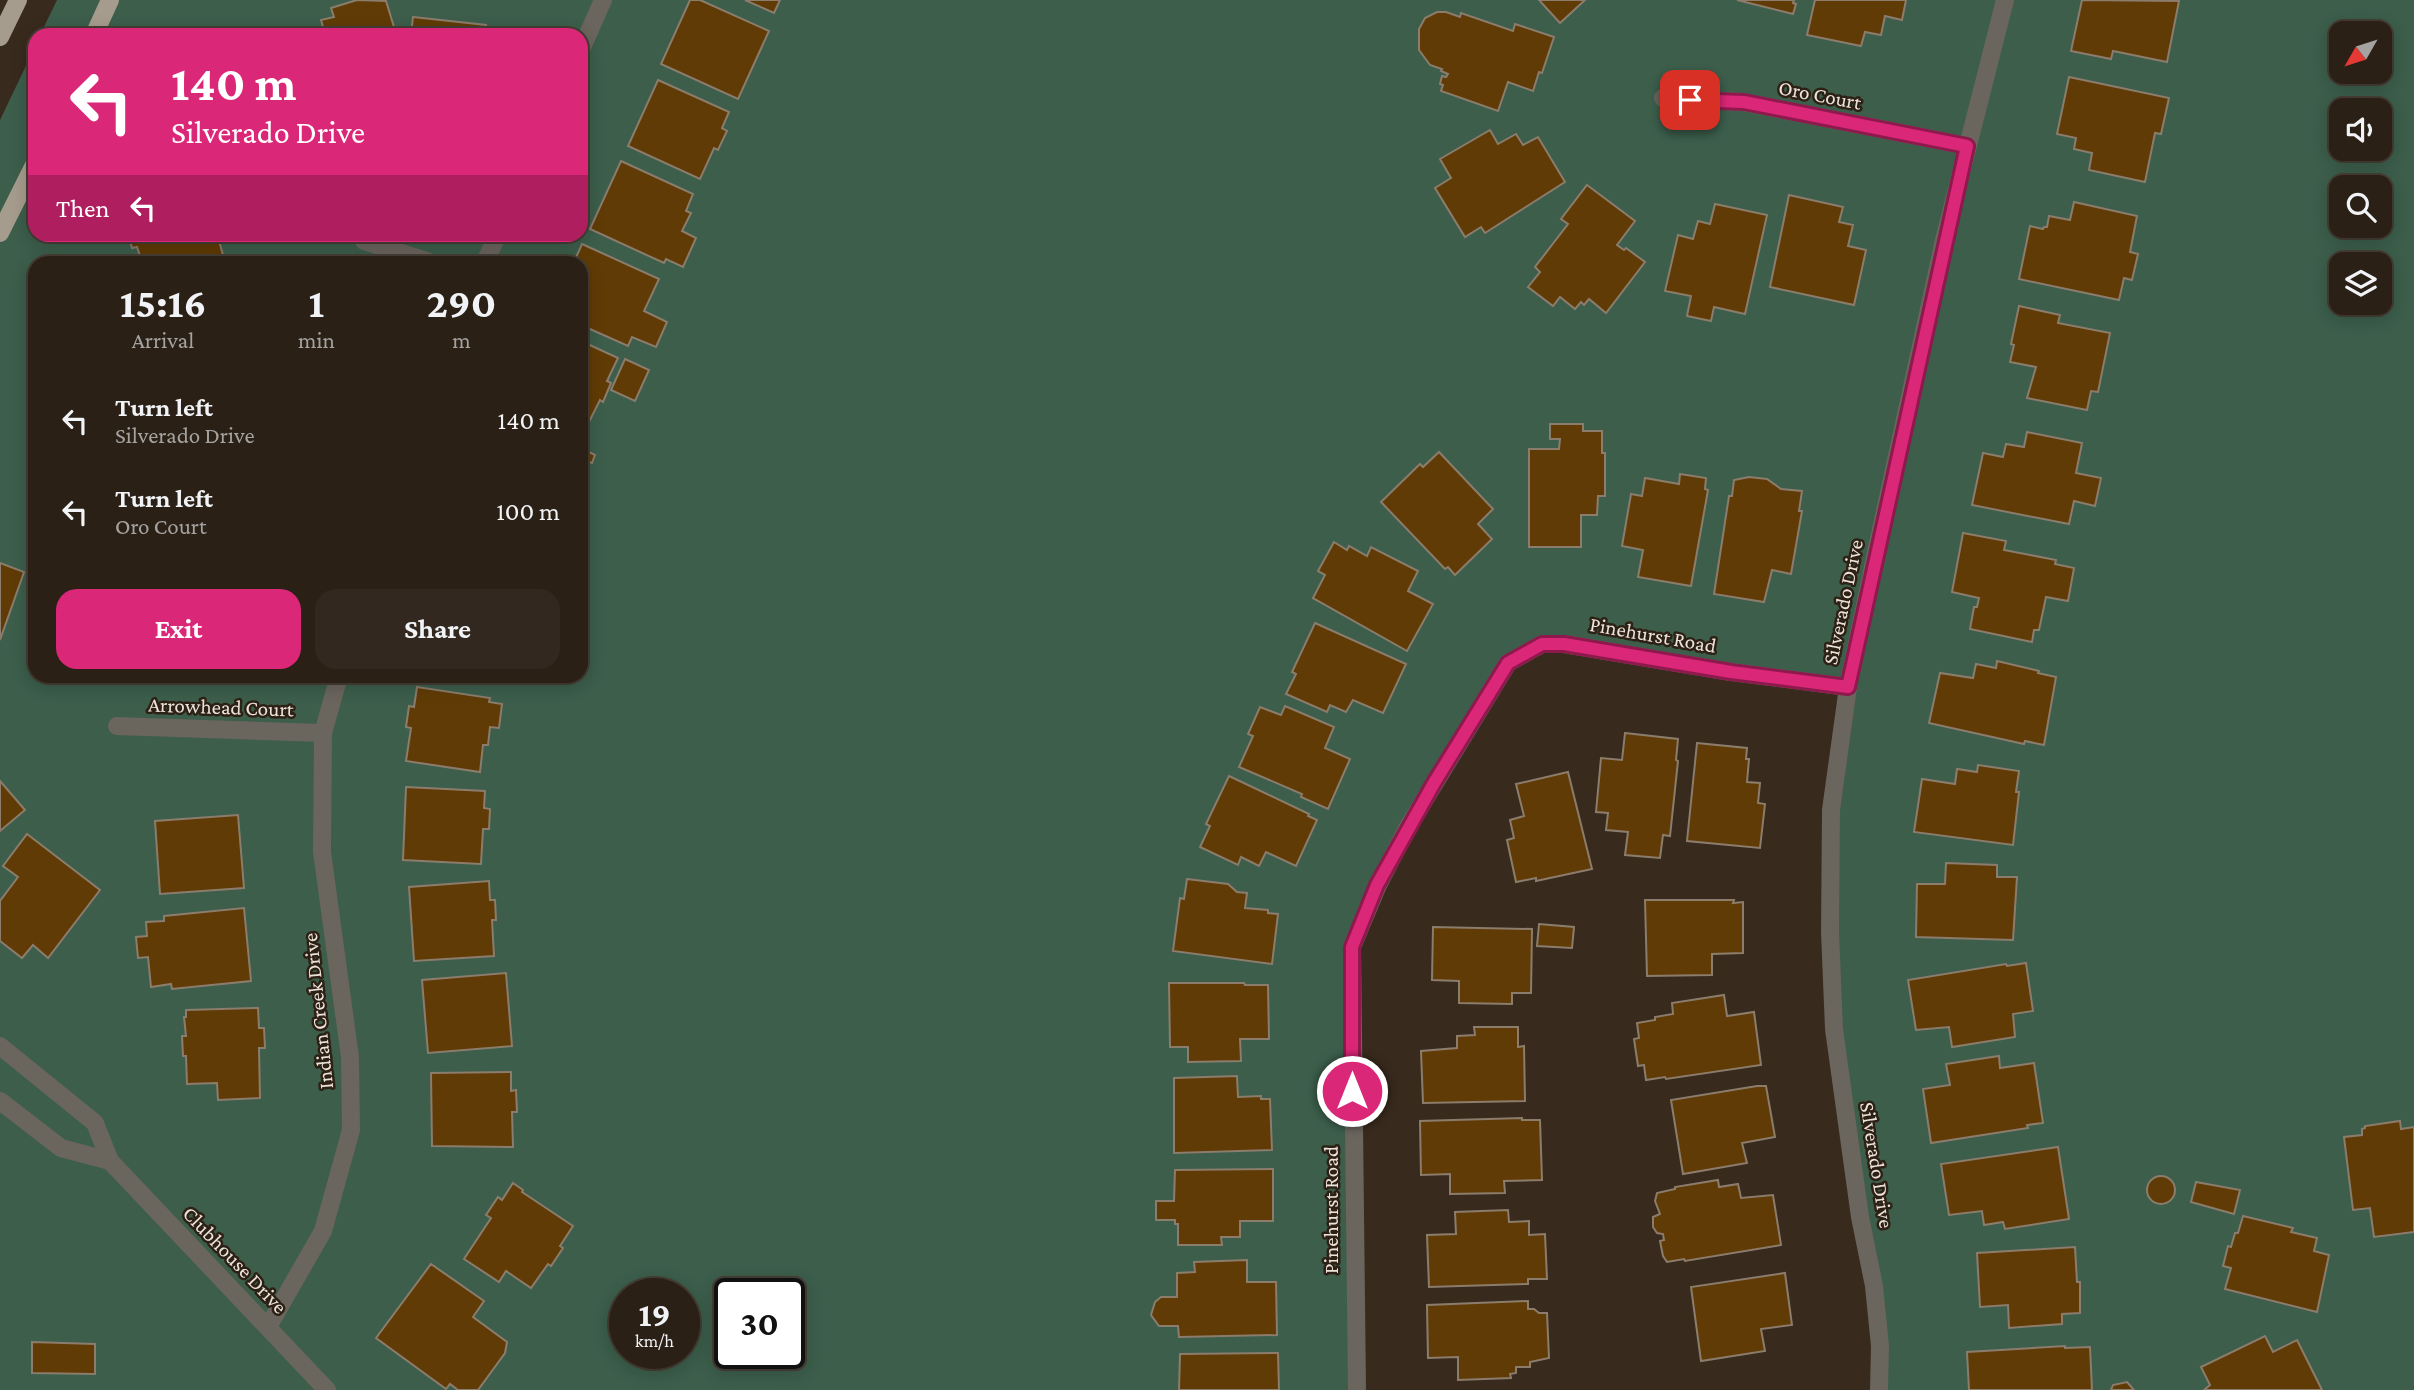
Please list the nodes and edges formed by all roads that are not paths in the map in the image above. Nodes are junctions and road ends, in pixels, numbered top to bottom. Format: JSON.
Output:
{"nodes":[{"id":1,"x":18,"y":0,"type":"edge"},
{"id":2,"x":110,"y":0,"type":"edge"},
{"id":3,"x":603,"y":0,"type":"edge"},
{"id":4,"x":2005,"y":0,"type":"edge"},
{"id":5,"x":97,"y":28,"type":"edge"},
{"id":6,"x":588,"y":34,"type":"edge"},
{"id":7,"x":0,"y":37,"type":"edge"},
{"id":8,"x":1663,"y":98,"type":"dead end"},
{"id":9,"x":1967,"y":146,"type":"junction"},
{"id":10,"x":28,"y":177,"type":"edge"},
{"id":11,"x":0,"y":233,"type":"edge"},
{"id":12,"x":370,"y":242,"type":"edge"},
{"id":13,"x":412,"y":256,"type":"edge"},
{"id":14,"x":337,"y":683,"type":"edge"},
{"id":15,"x":1848,"y":687,"type":"junction"},
{"id":16,"x":117,"y":726,"type":"dead end"},
{"id":17,"x":323,"y":733,"type":"junction"},
{"id":18,"x":0,"y":1046,"type":"edge"},
{"id":19,"x":0,"y":1101,"type":"edge"},
{"id":20,"x":110,"y":1161,"type":"junction"},
{"id":21,"x":268,"y":1327,"type":"junction"},
{"id":22,"x":327,"y":1390,"type":"edge"},
{"id":23,"x":1357,"y":1390,"type":"edge"},
{"id":24,"x":1879,"y":1390,"type":"edge"}],
"edges":[{"from":1,"to":7,"type":"main road"},
{"from":2,"to":5,"type":"main road"},
{"from":3,"to":6,"type":"street"},
{"from":4,"to":9,"type":"street","name":"Silverado Drive"},
{"from":8,"to":9,"type":"street","name":"Oro Court"},
{"from":9,"to":15,"type":"street","name":"Silverado Drive"},
{"from":10,"to":11,"type":"main road"},
{"from":12,"to":13,"type":"street"},
{"from":14,"to":17,"type":"street","name":"Indian Creek Drive"},
{"from":15,"to":23,"type":"street","name":"Pinehurst Road"},
{"from":15,"to":24,"type":"street","name":"Silverado Drive"},
{"from":16,"to":17,"type":"street","name":"Arrowhead Court"},
{"from":17,"to":21,"type":"street","name":"Indian Creek Drive"},
{"from":18,"to":20,"type":"street","name":"Clubhouse Drive"},
{"from":19,"to":20,"type":"street"},
{"from":20,"to":21,"type":"street","name":"Clubhouse Drive"},
{"from":21,"to":22,"type":"street","name":"Clubhouse Drive"}]}
